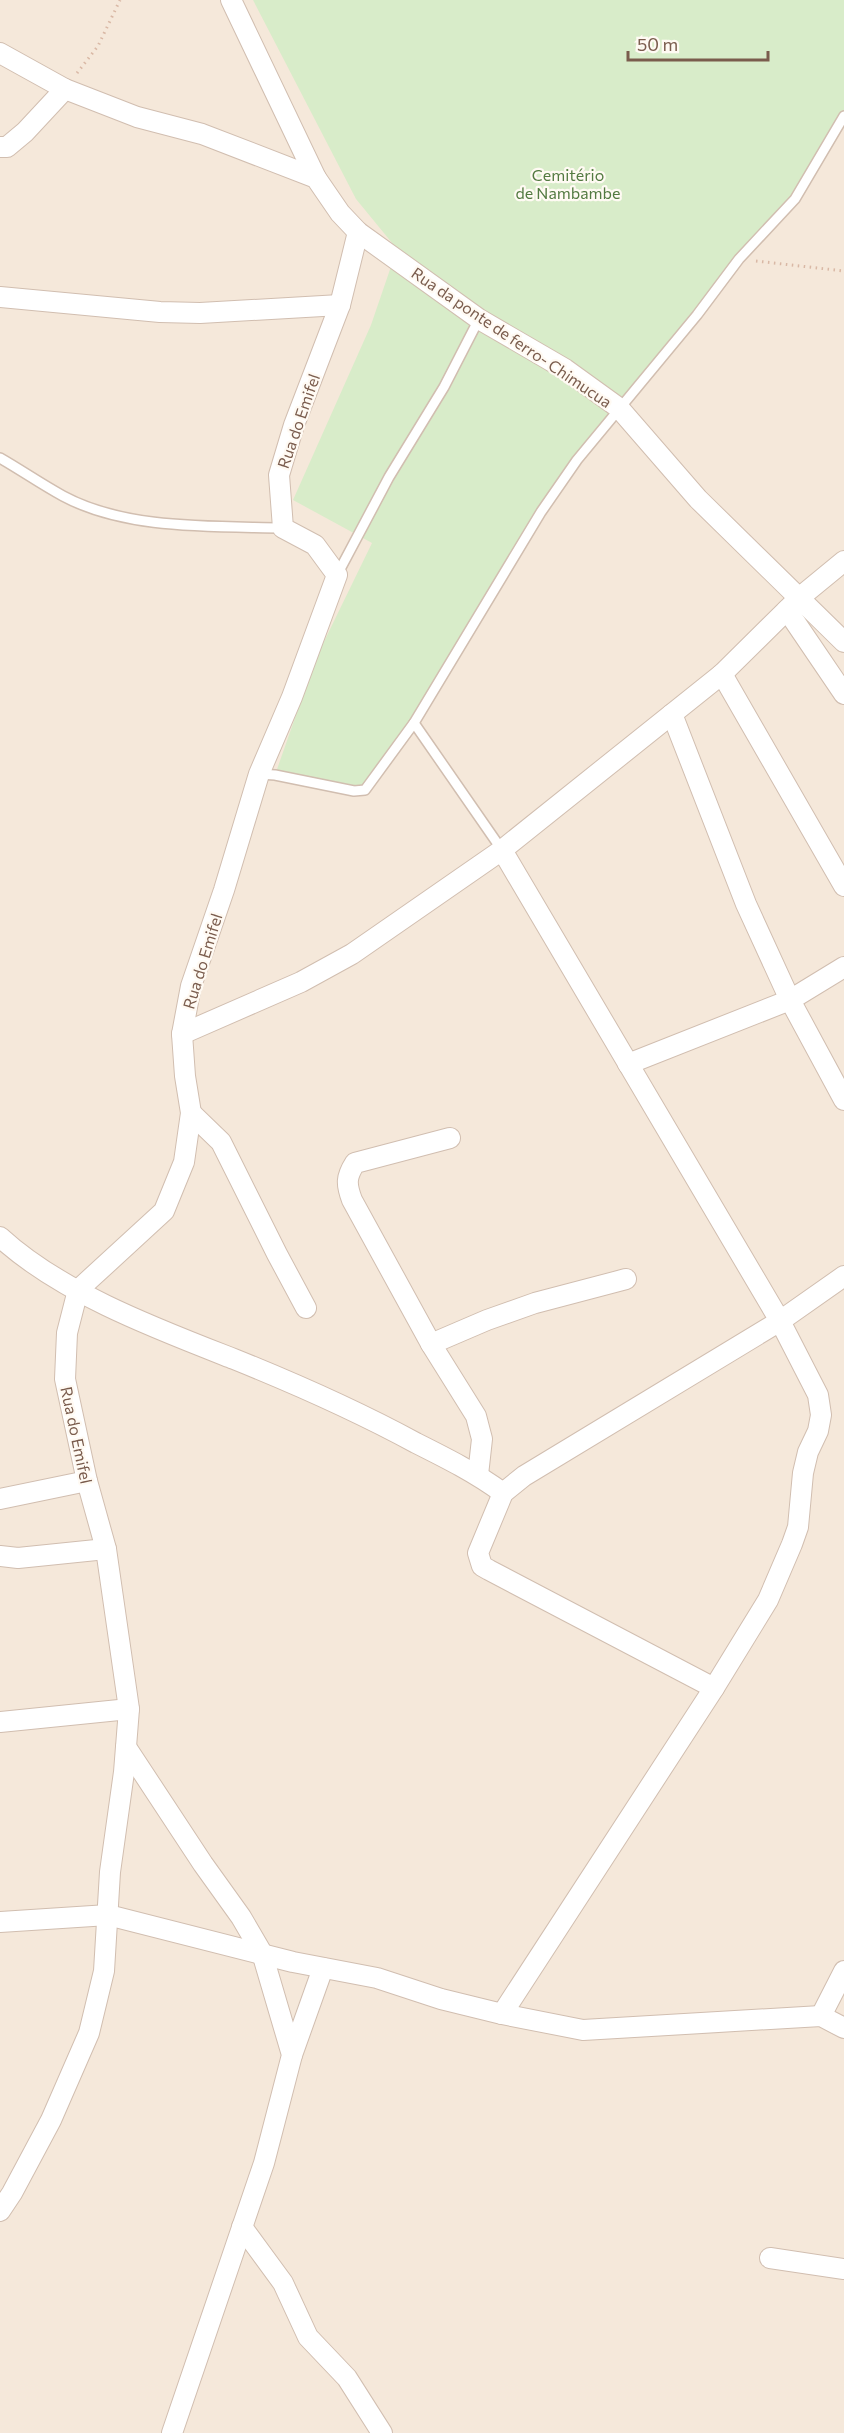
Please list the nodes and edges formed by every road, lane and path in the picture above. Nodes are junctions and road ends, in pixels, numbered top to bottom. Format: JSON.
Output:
{"nodes":[{"id":1,"x":120,"y":0,"type":"edge"},
{"id":2,"x":231,"y":0,"type":"edge"},
{"id":3,"x":0,"y":53,"type":"edge"},
{"id":4,"x":65,"y":89,"type":"junction"},
{"id":5,"x":844,"y":116,"type":"edge"},
{"id":6,"x":0,"y":147,"type":"edge"},
{"id":7,"x":316,"y":178,"type":"junction"},
{"id":8,"x":358,"y":232,"type":"junction"},
{"id":9,"x":739,"y":259,"type":"junction"},
{"id":10,"x":844,"y":271,"type":"edge"},
{"id":11,"x":0,"y":297,"type":"edge"},
{"id":12,"x":340,"y":305,"type":"junction"},
{"id":13,"x":479,"y":319,"type":"junction"},
{"id":14,"x":619,"y":408,"type":"junction"},
{"id":15,"x":0,"y":458,"type":"edge"},
{"id":16,"x":283,"y":528,"type":"junction"},
{"id":17,"x":844,"y":561,"type":"edge"},
{"id":18,"x":337,"y":575,"type":"junction"},
{"id":19,"x":793,"y":604,"type":"junction"},
{"id":20,"x":844,"y":642,"type":"edge"},
{"id":21,"x":722,"y":674,"type":"junction"},
{"id":22,"x":844,"y":694,"type":"edge"},
{"id":23,"x":672,"y":714,"type":"junction"},
{"id":24,"x":414,"y":723,"type":"junction"},
{"id":25,"x":259,"y":774,"type":"junction"},
{"id":26,"x":502,"y":850,"type":"junction"},
{"id":27,"x":844,"y":886,"type":"edge"},
{"id":28,"x":844,"y":967,"type":"edge"},
{"id":29,"x":790,"y":1000,"type":"junction"},
{"id":30,"x":182,"y":1034,"type":"junction"},
{"id":31,"x":628,"y":1064,"type":"junction"},
{"id":32,"x":844,"y":1100,"type":"edge"},
{"id":33,"x":191,"y":1113,"type":"junction"},
{"id":34,"x":450,"y":1138,"type":"dead end"},
{"id":35,"x":0,"y":1237,"type":"edge"},
{"id":36,"x":20,"y":1255,"type":"junction"},
{"id":37,"x":0,"y":1261,"type":"edge"},
{"id":38,"x":844,"y":1276,"type":"edge"},
{"id":39,"x":626,"y":1279,"type":"dead end"},
{"id":40,"x":78,"y":1290,"type":"junction"},
{"id":41,"x":306,"y":1308,"type":"dead end"},
{"id":42,"x":780,"y":1321,"type":"junction"},
{"id":43,"x":432,"y":1344,"type":"junction"},
{"id":44,"x":478,"y":1475,"type":"junction"},
{"id":45,"x":87,"y":1481,"type":"junction"},
{"id":46,"x":503,"y":1493,"type":"junction"},
{"id":47,"x":0,"y":1500,"type":"edge"},
{"id":48,"x":106,"y":1549,"type":"junction"},
{"id":49,"x":0,"y":1556,"type":"edge"},
{"id":50,"x":714,"y":1688,"type":"junction"},
{"id":51,"x":129,"y":1709,"type":"junction"},
{"id":52,"x":0,"y":1722,"type":"edge"},
{"id":53,"x":126,"y":1747,"type":"junction"},
{"id":54,"x":108,"y":1915,"type":"junction"},
{"id":55,"x":0,"y":1922,"type":"edge"},
{"id":56,"x":262,"y":1953,"type":"junction"},
{"id":57,"x":323,"y":1968,"type":"junction"},
{"id":58,"x":844,"y":1971,"type":"edge"},
{"id":59,"x":502,"y":2014,"type":"junction"},
{"id":60,"x":821,"y":2016,"type":"junction"},
{"id":61,"x":844,"y":2028,"type":"edge"},
{"id":62,"x":292,"y":2055,"type":"junction"},
{"id":63,"x":0,"y":2211,"type":"edge"},
{"id":64,"x":242,"y":2227,"type":"junction"},
{"id":65,"x":770,"y":2258,"type":"dead end"},
{"id":66,"x":844,"y":2270,"type":"edge"},
{"id":67,"x":172,"y":2433,"type":"edge"},
{"id":68,"x":382,"y":2433,"type":"edge"}],
"edges":[{"from":1,"to":4,"type":"path"},
{"from":2,"to":7,"type":"street","name":"Rua da ponte de ferro- Chimucua"},
{"from":3,"to":4,"type":"street"},
{"from":4,"to":6,"type":"street"},
{"from":4,"to":7,"type":"street"},
{"from":5,"to":9,"type":"lane"},
{"from":7,"to":8,"type":"street","name":"Rua da ponte de ferro- Chimucua"},
{"from":8,"to":12,"type":"street","name":"Rua do Emifel"},
{"from":8,"to":13,"type":"street","name":"Rua da ponte de ferro- Chimucua"},
{"from":9,"to":10,"type":"path"},
{"from":9,"to":14,"type":"lane"},
{"from":11,"to":12,"type":"street"},
{"from":12,"to":16,"type":"street","name":"Rua do Emifel"},
{"from":13,"to":14,"type":"street","name":"Rua da ponte de ferro- Chimucua"},
{"from":13,"to":18,"type":"lane"},
{"from":14,"to":19,"type":"street","name":"Rua da ponte de ferro- Chimucua"},
{"from":14,"to":24,"type":"lane"},
{"from":15,"to":16,"type":"lane"},
{"from":16,"to":18,"type":"street"},
{"from":17,"to":19,"type":"street"},
{"from":18,"to":25,"type":"street","name":"Rua do Emifel"},
{"from":19,"to":20,"type":"street","name":"Rua da ponte de ferro- Chimucua"},
{"from":19,"to":21,"type":"street"},
{"from":19,"to":22,"type":"street"},
{"from":21,"to":23,"type":"street"},
{"from":21,"to":27,"type":"street"},
{"from":23,"to":26,"type":"street"},
{"from":23,"to":29,"type":"street"},
{"from":24,"to":25,"type":"lane"},
{"from":24,"to":26,"type":"lane"},
{"from":25,"to":30,"type":"street","name":"Rua do Emifel"},
{"from":26,"to":30,"type":"street"},
{"from":26,"to":31,"type":"street"},
{"from":28,"to":29,"type":"street"},
{"from":29,"to":31,"type":"street"},
{"from":29,"to":32,"type":"street"},
{"from":30,"to":33,"type":"street","name":"Rua do Emifel"},
{"from":31,"to":42,"type":"street"},
{"from":33,"to":40,"type":"street","name":"Rua do Emifel"},
{"from":33,"to":41,"type":"street"},
{"from":34,"to":43,"type":"street"},
{"from":35,"to":36,"type":"street"},
{"from":36,"to":37,"type":"street"},
{"from":36,"to":40,"type":"street"},
{"from":38,"to":42,"type":"street"},
{"from":39,"to":43,"type":"street"},
{"from":40,"to":44,"type":"street"},
{"from":40,"to":45,"type":"street","name":"Rua do Emifel"},
{"from":42,"to":46,"type":"street"},
{"from":42,"to":50,"type":"street"},
{"from":43,"to":44,"type":"street"},
{"from":44,"to":46,"type":"street"},
{"from":45,"to":47,"type":"street"},
{"from":45,"to":48,"type":"street","name":"Rua do Emifel"},
{"from":46,"to":50,"type":"street"},
{"from":48,"to":49,"type":"street"},
{"from":48,"to":51,"type":"street","name":"Rua do Emifel"},
{"from":50,"to":59,"type":"street"},
{"from":51,"to":52,"type":"street"},
{"from":51,"to":53,"type":"street","name":"Rua do Emifel"},
{"from":53,"to":54,"type":"street","name":"Rua do Emifel"},
{"from":53,"to":56,"type":"street"},
{"from":54,"to":55,"type":"street"},
{"from":54,"to":56,"type":"street"},
{"from":54,"to":63,"type":"street","name":"Rua do Emifel"},
{"from":56,"to":57,"type":"street"},
{"from":56,"to":62,"type":"street"},
{"from":57,"to":59,"type":"street"},
{"from":57,"to":62,"type":"street"},
{"from":58,"to":60,"type":"street"},
{"from":59,"to":60,"type":"street"},
{"from":60,"to":61,"type":"street"},
{"from":62,"to":64,"type":"street"},
{"from":64,"to":67,"type":"street"},
{"from":64,"to":68,"type":"street"},
{"from":65,"to":66,"type":"street"}]}
